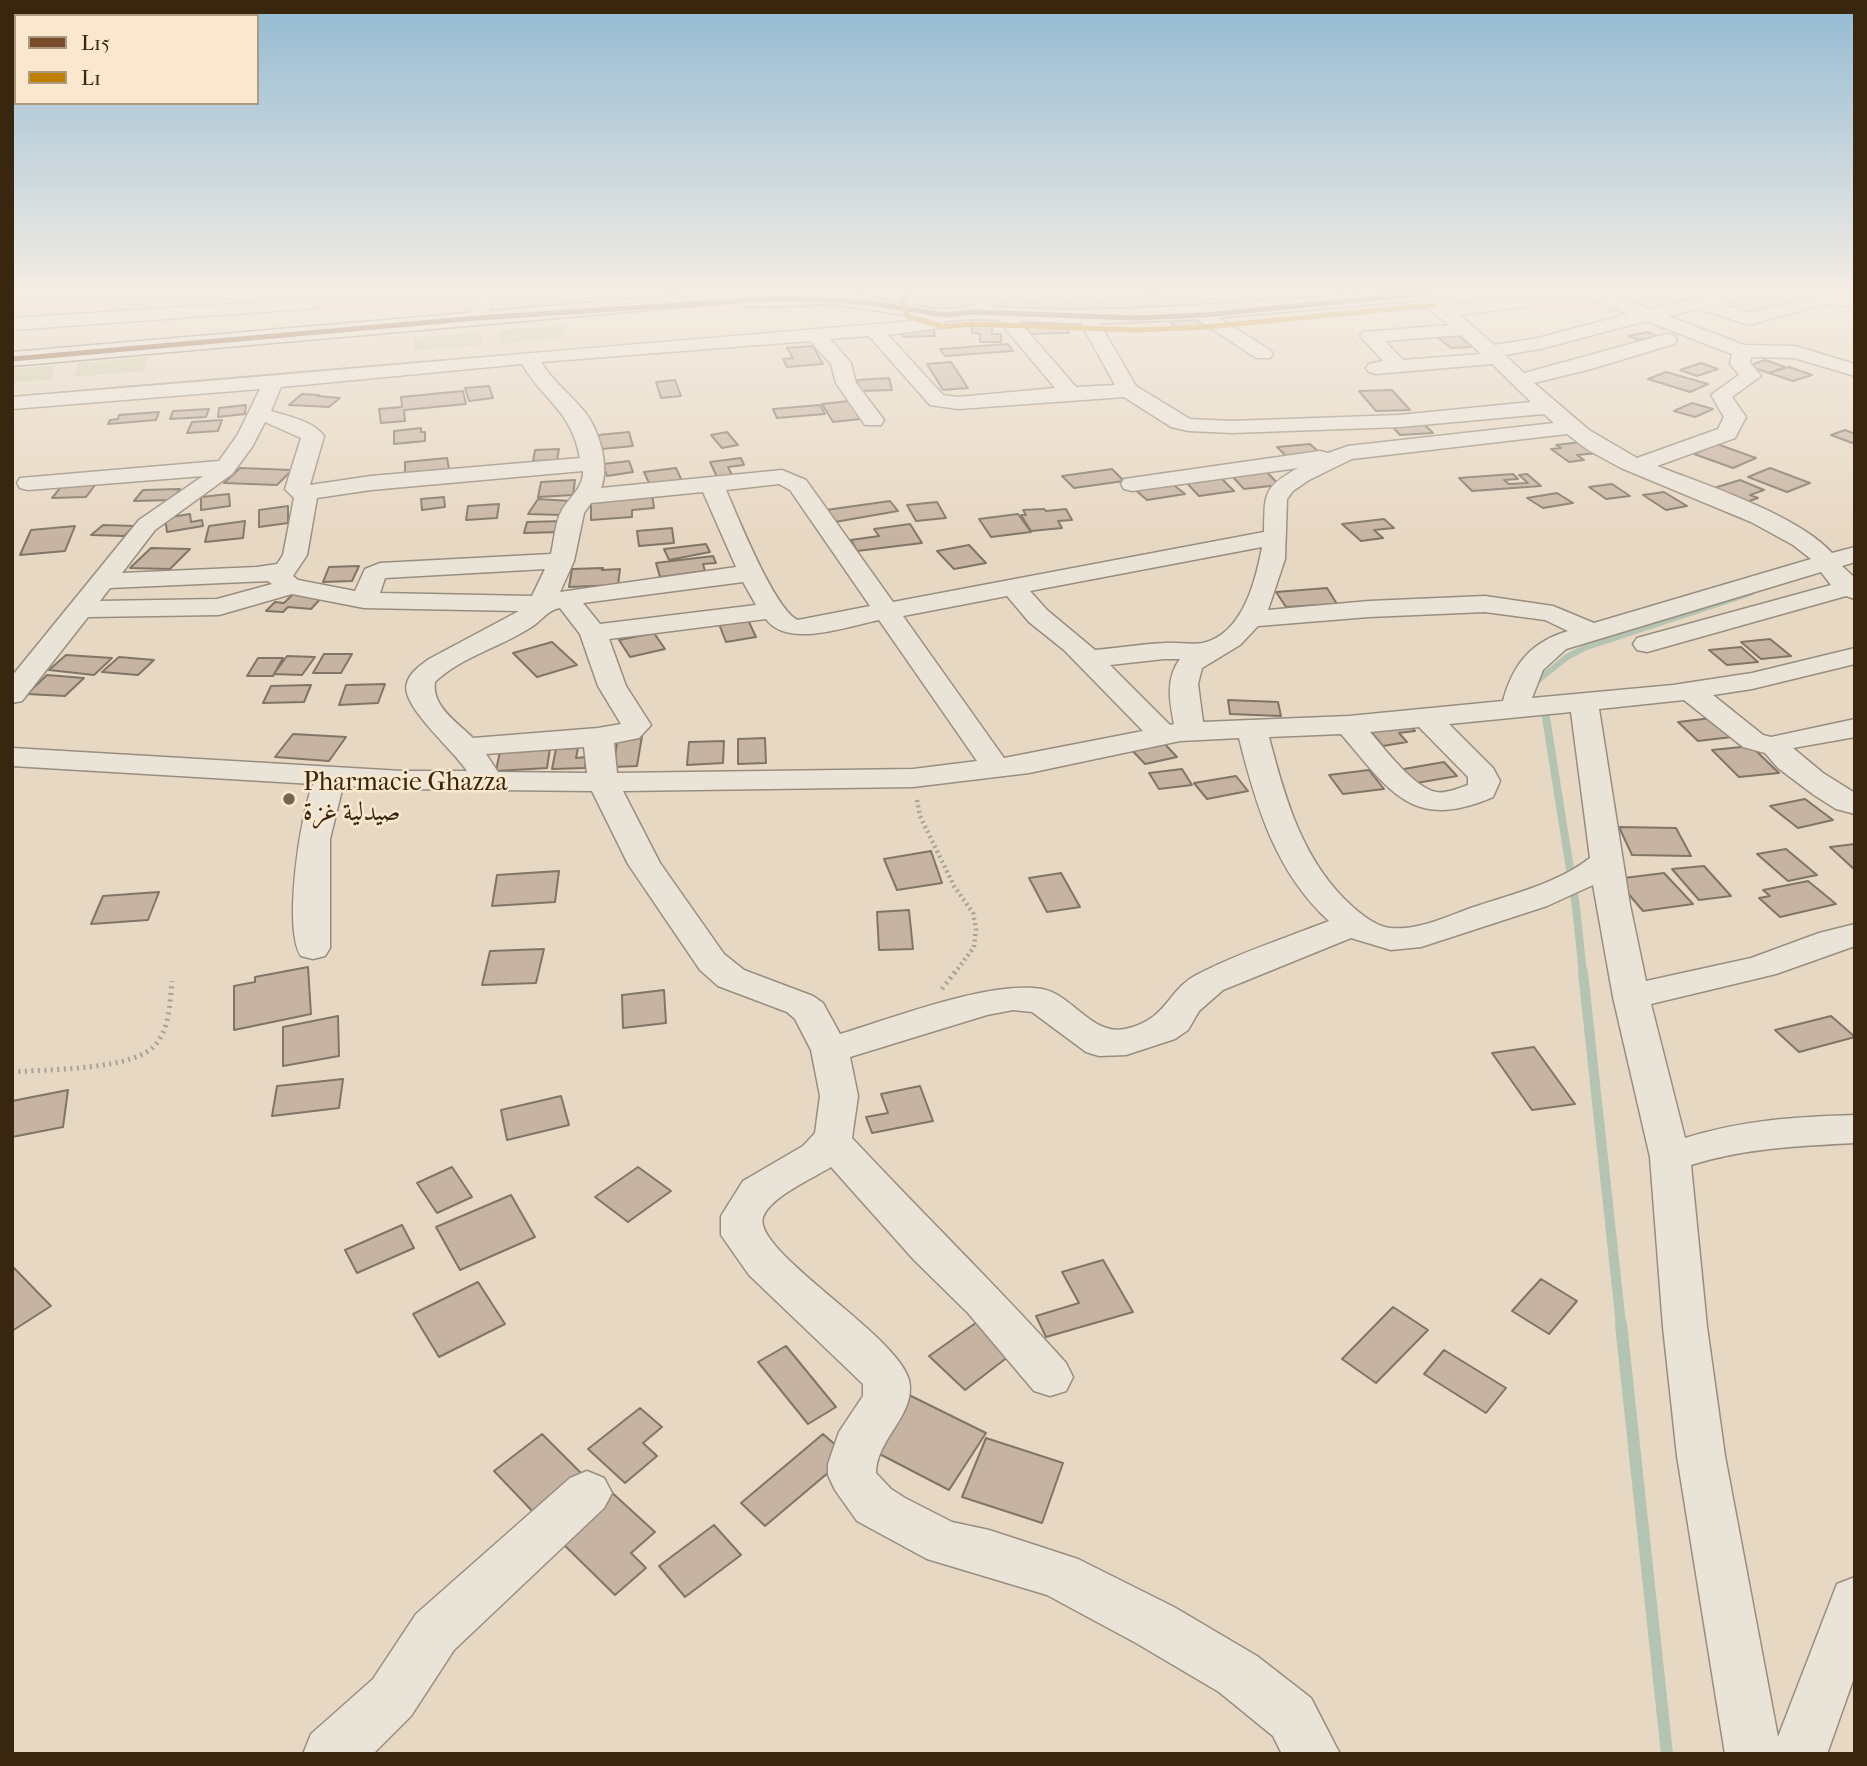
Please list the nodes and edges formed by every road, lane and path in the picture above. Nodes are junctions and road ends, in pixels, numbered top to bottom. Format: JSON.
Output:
{"nodes":[{"id":1,"x":449,"y":375,"type":"edge"},
{"id":2,"x":501,"y":375,"type":"edge"},
{"id":3,"x":542,"y":375,"type":"edge"},
{"id":4,"x":844,"y":375,"type":"edge"},
{"id":5,"x":914,"y":375,"type":"edge"},
{"id":6,"x":1055,"y":375,"type":"edge"},
{"id":7,"x":1120,"y":375,"type":"edge"},
{"id":8,"x":1515,"y":375,"type":"edge"},
{"id":9,"x":1540,"y":375,"type":"edge"},
{"id":10,"x":1751,"y":375,"type":"edge"},
{"id":11,"x":1520,"y":380,"type":"junction"},
{"id":12,"x":480,"y":382,"type":"dead end"},
{"id":13,"x":1128,"y":390,"type":"junction"},
{"id":14,"x":386,"y":392,"type":"dead end"},
{"id":15,"x":1070,"y":393,"type":"junction"},
{"id":16,"x":266,"y":398,"type":"junction"},
{"id":17,"x":12,"y":403,"type":"edge"},
{"id":18,"x":1547,"y":407,"type":"junction"},
{"id":19,"x":1493,"y":412,"type":"junction"},
{"id":20,"x":1437,"y":417,"type":"junction"},
{"id":21,"x":873,"y":420,"type":"dead end"},
{"id":22,"x":1290,"y":425,"type":"junction"},
{"id":23,"x":1572,"y":427,"type":"junction"},
{"id":24,"x":1521,"y":434,"type":"junction"},
{"id":25,"x":1463,"y":440,"type":"junction"},
{"id":26,"x":1359,"y":451,"type":"junction"},
{"id":27,"x":591,"y":464,"type":"junction"},
{"id":28,"x":1640,"y":466,"type":"junction"},
{"id":29,"x":226,"y":467,"type":"junction"},
{"id":30,"x":27,"y":483,"type":"dead end"},
{"id":31,"x":712,"y":485,"type":"junction"},
{"id":32,"x":1132,"y":485,"type":"dead end"},
{"id":33,"x":306,"y":493,"type":"junction"},
{"id":34,"x":584,"y":497,"type":"junction"},
{"id":35,"x":1275,"y":537,"type":"junction"},
{"id":36,"x":1855,"y":554,"type":"edge"},
{"id":37,"x":562,"y":561,"type":"junction"},
{"id":38,"x":750,"y":573,"type":"junction"},
{"id":39,"x":1843,"y":578,"type":"edge"},
{"id":40,"x":282,"y":580,"type":"junction"},
{"id":41,"x":101,"y":581,"type":"junction"},
{"id":42,"x":1013,"y":587,"type":"junction"},
{"id":43,"x":364,"y":600,"type":"junction"},
{"id":44,"x":554,"y":602,"type":"junction"},
{"id":45,"x":79,"y":609,"type":"junction"},
{"id":46,"x":771,"y":611,"type":"junction"},
{"id":47,"x":888,"y":611,"type":"junction"},
{"id":48,"x":1251,"y":619,"type":"junction"},
{"id":49,"x":1592,"y":632,"type":"junction"},
{"id":50,"x":593,"y":633,"type":"junction"},
{"id":51,"x":1647,"y":644,"type":"dead end"},
{"id":52,"x":1211,"y":651,"type":"junction"},
{"id":53,"x":1855,"y":656,"type":"edge"},
{"id":54,"x":1088,"y":659,"type":"junction"},
{"id":55,"x":1689,"y":690,"type":"junction"},
{"id":56,"x":12,"y":695,"type":"edge"},
{"id":57,"x":1584,"y":703,"type":"junction"},
{"id":58,"x":1516,"y":706,"type":"junction"},
{"id":59,"x":1426,"y":717,"type":"junction"},
{"id":60,"x":1349,"y":725,"type":"junction"},
{"id":61,"x":1855,"y":728,"type":"edge"},
{"id":62,"x":1252,"y":730,"type":"junction"},
{"id":63,"x":1177,"y":733,"type":"junction"},
{"id":64,"x":598,"y":737,"type":"junction"},
{"id":65,"x":466,"y":747,"type":"junction"},
{"id":66,"x":1776,"y":747,"type":"junction"},
{"id":67,"x":12,"y":757,"type":"edge"},
{"id":68,"x":997,"y":769,"type":"junction"},
{"id":69,"x":331,"y":776,"type":"junction"},
{"id":70,"x":912,"y":778,"type":"junction"},
{"id":71,"x":488,"y":781,"type":"junction"},
{"id":72,"x":603,"y":782,"type":"junction"},
{"id":73,"x":1855,"y":805,"type":"edge"},
{"id":74,"x":1606,"y":861,"type":"junction"},
{"id":75,"x":1353,"y":924,"type":"junction"},
{"id":76,"x":1855,"y":935,"type":"edge"},
{"id":77,"x":313,"y":948,"type":"dead end"},
{"id":78,"x":172,"y":981,"type":"dead end"},
{"id":79,"x":1631,"y":997,"type":"junction"},
{"id":80,"x":911,"y":1026,"type":"junction"},
{"id":81,"x":830,"y":1050,"type":"junction"},
{"id":82,"x":12,"y":1072,"type":"edge"},
{"id":83,"x":1855,"y":1129,"type":"edge"},
{"id":84,"x":831,"y":1141,"type":"junction"},
{"id":85,"x":1670,"y":1157,"type":"junction"},
{"id":86,"x":1050,"y":1377,"type":"dead end"},
{"id":87,"x":587,"y":1493,"type":"dead end"},
{"id":88,"x":1855,"y":1601,"type":"edge"},
{"id":89,"x":331,"y":1754,"type":"edge"},
{"id":90,"x":1312,"y":1754,"type":"edge"},
{"id":91,"x":1753,"y":1754,"type":"edge"},
{"id":92,"x":1799,"y":1754,"type":"edge"}],
"edges":[{"from":1,"to":16,"type":"street"},
{"from":2,"to":12,"type":"street"},
{"from":3,"to":27,"type":"street"},
{"from":4,"to":21,"type":"street"},
{"from":5,"to":15,"type":"street"},
{"from":6,"to":15,"type":"street"},
{"from":7,"to":13,"type":"street"},
{"from":8,"to":11,"type":"street"},
{"from":9,"to":11,"type":"street"},
{"from":10,"to":28,"type":"street"},
{"from":11,"to":18,"type":"street"},
{"from":13,"to":15,"type":"street"},
{"from":13,"to":22,"type":"street"},
{"from":14,"to":16,"type":"street"},
{"from":16,"to":17,"type":"street"},
{"from":16,"to":29,"type":"street"},
{"from":16,"to":33,"type":"street"},
{"from":18,"to":19,"type":"street"},
{"from":18,"to":23,"type":"street"},
{"from":19,"to":20,"type":"street"},
{"from":19,"to":24,"type":"street"},
{"from":20,"to":22,"type":"street"},
{"from":20,"to":25,"type":"street"},
{"from":22,"to":26,"type":"street"},
{"from":23,"to":24,"type":"street"},
{"from":23,"to":28,"type":"street"},
{"from":24,"to":25,"type":"street"},
{"from":25,"to":26,"type":"street"},
{"from":26,"to":32,"type":"street"},
{"from":26,"to":35,"type":"street"},
{"from":27,"to":33,"type":"street"},
{"from":27,"to":34,"type":"street"},
{"from":28,"to":39,"type":"street"},
{"from":29,"to":30,"type":"street"},
{"from":29,"to":41,"type":"street"},
{"from":31,"to":34,"type":"street"},
{"from":31,"to":38,"type":"street"},
{"from":31,"to":47,"type":"street"},
{"from":33,"to":40,"type":"street"},
{"from":34,"to":37,"type":"street"},
{"from":35,"to":42,"type":"street"},
{"from":35,"to":48,"type":"street"},
{"from":36,"to":39,"type":"street"},
{"from":37,"to":43,"type":"street"},
{"from":37,"to":44,"type":"street"},
{"from":38,"to":44,"type":"street"},
{"from":38,"to":46,"type":"street"},
{"from":39,"to":49,"type":"street"},
{"from":39,"to":51,"type":"street"},
{"from":40,"to":41,"type":"street"},
{"from":40,"to":43,"type":"street"},
{"from":40,"to":45,"type":"street"},
{"from":41,"to":45,"type":"street"},
{"from":42,"to":47,"type":"street"},
{"from":42,"to":54,"type":"street"},
{"from":43,"to":44,"type":"street"},
{"from":44,"to":50,"type":"street"},
{"from":44,"to":65,"type":"street"},
{"from":45,"to":56,"type":"street"},
{"from":46,"to":47,"type":"street"},
{"from":46,"to":50,"type":"street"},
{"from":47,"to":68,"type":"street"},
{"from":48,"to":49,"type":"street"},
{"from":48,"to":52,"type":"street"},
{"from":49,"to":58,"type":"street"},
{"from":50,"to":64,"type":"street"},
{"from":52,"to":54,"type":"street"},
{"from":52,"to":63,"type":"street"},
{"from":53,"to":55,"type":"street"},
{"from":54,"to":63,"type":"street"},
{"from":55,"to":57,"type":"street"},
{"from":55,"to":66,"type":"street"},
{"from":57,"to":58,"type":"street"},
{"from":57,"to":74,"type":"street"},
{"from":58,"to":59,"type":"street"},
{"from":59,"to":60,"type":"street"},
{"from":59,"to":60,"type":"street"},
{"from":60,"to":62,"type":"street"},
{"from":61,"to":66,"type":"street"},
{"from":62,"to":63,"type":"street"},
{"from":62,"to":75,"type":"street"},
{"from":63,"to":68,"type":"street"},
{"from":64,"to":65,"type":"street"},
{"from":64,"to":72,"type":"street"},
{"from":65,"to":71,"type":"street"},
{"from":66,"to":73,"type":"street"},
{"from":67,"to":69,"type":"street"},
{"from":68,"to":70,"type":"street"},
{"from":69,"to":71,"type":"street"},
{"from":69,"to":77,"type":"street"},
{"from":70,"to":72,"type":"street"},
{"from":70,"to":80,"type":"path"},
{"from":71,"to":72,"type":"street"},
{"from":72,"to":81,"type":"street"},
{"from":74,"to":75,"type":"street"},
{"from":74,"to":79,"type":"street"},
{"from":75,"to":80,"type":"street"},
{"from":76,"to":79,"type":"street"},
{"from":78,"to":82,"type":"path"},
{"from":79,"to":85,"type":"street"},
{"from":80,"to":81,"type":"street"},
{"from":81,"to":84,"type":"street"},
{"from":83,"to":85,"type":"street"},
{"from":84,"to":86,"type":"street"},
{"from":84,"to":90,"type":"street"},
{"from":85,"to":91,"type":"street"},
{"from":87,"to":89,"type":"street"},
{"from":88,"to":92,"type":"street"}]}
